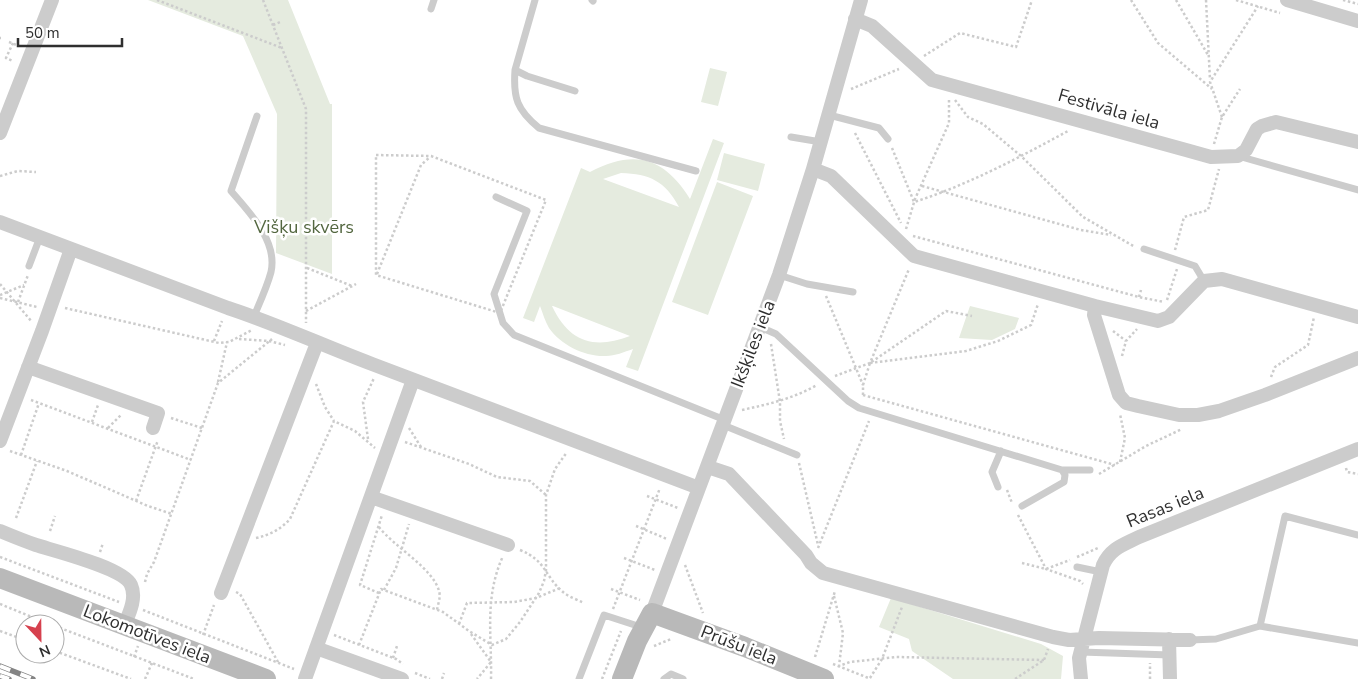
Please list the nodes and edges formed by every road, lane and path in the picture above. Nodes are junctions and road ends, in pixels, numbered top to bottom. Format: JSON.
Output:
{"nodes":[{"id":1,"x":52,"y":0,"type":"edge"},
{"id":2,"x":157,"y":0,"type":"edge"},
{"id":3,"x":263,"y":0,"type":"edge"},
{"id":4,"x":434,"y":0,"type":"edge"},
{"id":5,"x":535,"y":0,"type":"edge"},
{"id":6,"x":861,"y":0,"type":"edge"},
{"id":7,"x":1032,"y":0,"type":"edge"},
{"id":8,"x":1131,"y":0,"type":"edge"},
{"id":9,"x":1176,"y":0,"type":"edge"},
{"id":10,"x":1206,"y":0,"type":"edge"},
{"id":11,"x":1287,"y":0,"type":"edge"},
{"id":12,"x":1342,"y":0,"type":"edge"},
{"id":13,"x":1358,"y":4,"type":"edge"},
{"id":14,"x":1258,"y":6,"type":"dead end"},
{"id":15,"x":431,"y":9,"type":"dead end"},
{"id":16,"x":855,"y":19,"type":"junction"},
{"id":17,"x":1358,"y":21,"type":"edge"},
{"id":18,"x":280,"y":22,"type":"dead end"},
{"id":19,"x":273,"y":25,"type":"junction"},
{"id":20,"x":13,"y":43,"type":"dead end"},
{"id":21,"x":282,"y":48,"type":"junction"},
{"id":22,"x":1209,"y":56,"type":"junction"},
{"id":23,"x":913,"y":64,"type":"junction"},
{"id":24,"x":26,"y":66,"type":"junction"},
{"id":25,"x":515,"y":70,"type":"junction"},
{"id":26,"x":1210,"y":82,"type":"junction"},
{"id":27,"x":1240,"y":89,"type":"dead end"},
{"id":28,"x":847,"y":90,"type":"dead end"},
{"id":29,"x":1213,"y":90,"type":"junction"},
{"id":30,"x":575,"y":91,"type":"dead end"},
{"id":31,"x":829,"y":115,"type":"junction"},
{"id":32,"x":257,"y":116,"type":"dead end"},
{"id":33,"x":1222,"y":117,"type":"junction"},
{"id":34,"x":848,"y":120,"type":"junction"},
{"id":35,"x":1076,"y":120,"type":"junction"},
{"id":36,"x":1,"y":128,"type":"edge"},
{"id":37,"x":307,"y":130,"type":"junction"},
{"id":38,"x":313,"y":130,"type":"dead end"},
{"id":39,"x":791,"y":137,"type":"dead end"},
{"id":40,"x":888,"y":139,"type":"joint"},
{"id":41,"x":821,"y":142,"type":"junction"},
{"id":42,"x":1358,"y":142,"type":"edge"},
{"id":43,"x":1218,"y":152,"type":"junction"},
{"id":44,"x":431,"y":156,"type":"junction"},
{"id":45,"x":1021,"y":156,"type":"junction"},
{"id":46,"x":1238,"y":156,"type":"junction"},
{"id":47,"x":813,"y":169,"type":"junction"},
{"id":48,"x":36,"y":172,"type":"dead end"},
{"id":49,"x":696,"y":172,"type":"dead end"},
{"id":50,"x":0,"y":176,"type":"edge"},
{"id":51,"x":922,"y":186,"type":"dead end"},
{"id":52,"x":1358,"y":190,"type":"edge"},
{"id":53,"x":944,"y":193,"type":"junction"},
{"id":54,"x":496,"y":197,"type":"dead end"},
{"id":55,"x":914,"y":202,"type":"junction"},
{"id":56,"x":307,"y":220,"type":"junction"},
{"id":57,"x":312,"y":220,"type":"dead end"},
{"id":58,"x":0,"y":222,"type":"edge"},
{"id":59,"x":1115,"y":235,"type":"junction"},
{"id":60,"x":40,"y":237,"type":"junction"},
{"id":61,"x":903,"y":238,"type":"junction"},
{"id":62,"x":71,"y":249,"type":"junction"},
{"id":63,"x":1144,"y":249,"type":"joint"},
{"id":64,"x":914,"y":256,"type":"junction"},
{"id":65,"x":1176,"y":260,"type":"junction"},
{"id":66,"x":29,"y":266,"type":"joint"},
{"id":67,"x":307,"y":268,"type":"junction"},
{"id":68,"x":376,"y":275,"type":"junction"},
{"id":69,"x":779,"y":275,"type":"junction"},
{"id":70,"x":1204,"y":281,"type":"junction"},
{"id":71,"x":0,"y":284,"type":"edge"},
{"id":72,"x":25,"y":284,"type":"junction"},
{"id":73,"x":356,"y":284,"type":"dead end"},
{"id":74,"x":352,"y":286,"type":"junction"},
{"id":75,"x":822,"y":286,"type":"junction"},
{"id":76,"x":1043,"y":291,"type":"junction"},
{"id":77,"x":7,"y":292,"type":"junction"},
{"id":78,"x":853,"y":292,"type":"dead end"},
{"id":79,"x":0,"y":296,"type":"edge"},
{"id":80,"x":17,"y":302,"type":"junction"},
{"id":81,"x":1095,"y":306,"type":"junction"},
{"id":82,"x":1315,"y":306,"type":"junction"},
{"id":83,"x":50,"y":307,"type":"junction"},
{"id":84,"x":228,"y":308,"type":"junction"},
{"id":85,"x":306,"y":311,"type":"junction"},
{"id":86,"x":500,"y":313,"type":"junction"},
{"id":87,"x":972,"y":316,"type":"dead end"},
{"id":88,"x":1358,"y":317,"type":"edge"},
{"id":89,"x":260,"y":319,"type":"junction"},
{"id":90,"x":760,"y":327,"type":"junction"},
{"id":91,"x":281,"y":329,"type":"junction"},
{"id":92,"x":42,"y":331,"type":"junction"},
{"id":93,"x":302,"y":337,"type":"junction"},
{"id":94,"x":237,"y":339,"type":"junction"},
{"id":95,"x":214,"y":342,"type":"junction"},
{"id":96,"x":227,"y":342,"type":"junction"},
{"id":97,"x":269,"y":342,"type":"junction"},
{"id":98,"x":771,"y":342,"type":"dead end"},
{"id":99,"x":317,"y":343,"type":"junction"},
{"id":100,"x":286,"y":345,"type":"dead end"},
{"id":101,"x":1358,"y":358,"type":"edge"},
{"id":102,"x":870,"y":363,"type":"junction"},
{"id":103,"x":28,"y":367,"type":"junction"},
{"id":104,"x":379,"y":367,"type":"junction"},
{"id":105,"x":856,"y":369,"type":"junction"},
{"id":106,"x":307,"y":370,"type":"junction"},
{"id":107,"x":413,"y":380,"type":"junction"},
{"id":108,"x":826,"y":380,"type":"junction"},
{"id":109,"x":218,"y":383,"type":"junction"},
{"id":110,"x":863,"y":385,"type":"junction"},
{"id":111,"x":102,"y":393,"type":"junction"},
{"id":112,"x":863,"y":395,"type":"junction"},
{"id":113,"x":1119,"y":395,"type":"junction"},
{"id":114,"x":1266,"y":395,"type":"junction"},
{"id":115,"x":18,"y":396,"type":"junction"},
{"id":116,"x":780,"y":402,"type":"junction"},
{"id":117,"x":39,"y":403,"type":"junction"},
{"id":118,"x":132,"y":404,"type":"junction"},
{"id":119,"x":859,"y":408,"type":"junction"},
{"id":120,"x":742,"y":410,"type":"dead end"},
{"id":121,"x":872,"y":412,"type":"junction"},
{"id":122,"x":158,"y":413,"type":"junction"},
{"id":123,"x":401,"y":414,"type":"junction"},
{"id":124,"x":334,"y":421,"type":"junction"},
{"id":125,"x":92,"y":422,"type":"junction"},
{"id":126,"x":724,"y":422,"type":"junction"},
{"id":127,"x":1186,"y":427,"type":"dead end"},
{"id":128,"x":108,"y":428,"type":"junction"},
{"id":129,"x":153,"y":428,"type":"joint"},
{"id":130,"x":202,"y":428,"type":"junction"},
{"id":131,"x":392,"y":438,"type":"junction"},
{"id":132,"x":368,"y":441,"type":"junction"},
{"id":133,"x":575,"y":441,"type":"junction"},
{"id":134,"x":3,"y":445,"type":"edge"},
{"id":135,"x":156,"y":447,"type":"junction"},
{"id":136,"x":422,"y":448,"type":"junction"},
{"id":137,"x":1358,"y":449,"type":"edge"},
{"id":138,"x":787,"y":450,"type":"junction"},
{"id":139,"x":1001,"y":451,"type":"junction"},
{"id":140,"x":380,"y":454,"type":"dead end"},
{"id":141,"x":21,"y":455,"type":"junction"},
{"id":142,"x":797,"y":455,"type":"joint"},
{"id":143,"x":191,"y":460,"type":"junction"},
{"id":144,"x":37,"y":461,"type":"junction"},
{"id":145,"x":1120,"y":462,"type":"junction"},
{"id":146,"x":996,"y":464,"type":"junction"},
{"id":147,"x":1344,"y":464,"type":"dead end"},
{"id":148,"x":1115,"y":465,"type":"junction"},
{"id":149,"x":708,"y":467,"type":"junction"},
{"id":150,"x":1062,"y":470,"type":"junction"},
{"id":151,"x":1090,"y":470,"type":"joint"},
{"id":152,"x":1358,"y":474,"type":"edge"},
{"id":153,"x":665,"y":475,"type":"junction"},
{"id":154,"x":998,"y":487,"type":"dead end"},
{"id":155,"x":699,"y":488,"type":"junction"},
{"id":156,"x":546,"y":495,"type":"junction"},
{"id":157,"x":647,"y":496,"type":"dead end"},
{"id":158,"x":371,"y":497,"type":"junction"},
{"id":159,"x":656,"y":499,"type":"junction"},
{"id":160,"x":136,"y":500,"type":"junction"},
{"id":161,"x":1013,"y":506,"type":"dead end"},
{"id":162,"x":1022,"y":506,"type":"dead end"},
{"id":163,"x":678,"y":508,"type":"dead end"},
{"id":164,"x":172,"y":514,"type":"junction"},
{"id":165,"x":1018,"y":515,"type":"dead end"},
{"id":166,"x":55,"y":516,"type":"dead end"},
{"id":167,"x":16,"y":518,"type":"dead end"},
{"id":168,"x":636,"y":526,"type":"dead end"},
{"id":169,"x":644,"y":530,"type":"junction"},
{"id":170,"x":0,"y":531,"type":"edge"},
{"id":171,"x":50,"y":531,"type":"dead end"},
{"id":172,"x":406,"y":534,"type":"dead end"},
{"id":173,"x":244,"y":536,"type":"junction"},
{"id":174,"x":1358,"y":536,"type":"edge"},
{"id":175,"x":667,"y":538,"type":"dead end"},
{"id":176,"x":508,"y":545,"type":"junction"},
{"id":177,"x":818,"y":547,"type":"junction"},
{"id":178,"x":401,"y":548,"type":"junction"},
{"id":179,"x":0,"y":557,"type":"edge"},
{"id":180,"x":624,"y":558,"type":"dead end"},
{"id":181,"x":683,"y":559,"type":"dead end"},
{"id":182,"x":632,"y":561,"type":"junction"},
{"id":183,"x":811,"y":563,"type":"junction"},
{"id":184,"x":1022,"y":563,"type":"dead end"},
{"id":185,"x":1059,"y":564,"type":"dead end"},
{"id":186,"x":1077,"y":567,"type":"dead end"},
{"id":187,"x":1046,"y":569,"type":"junction"},
{"id":188,"x":546,"y":570,"type":"junction"},
{"id":189,"x":655,"y":570,"type":"dead end"},
{"id":190,"x":1101,"y":572,"type":"junction"},
{"id":191,"x":839,"y":577,"type":"junction"},
{"id":192,"x":0,"y":578,"type":"edge"},
{"id":193,"x":145,"y":582,"type":"dead end"},
{"id":194,"x":1086,"y":587,"type":"dead end"},
{"id":195,"x":560,"y":588,"type":"junction"},
{"id":196,"x":612,"y":589,"type":"dead end"},
{"id":197,"x":227,"y":590,"type":"junction"},
{"id":198,"x":384,"y":590,"type":"junction"},
{"id":199,"x":620,"y":592,"type":"junction"},
{"id":200,"x":379,"y":593,"type":"junction"},
{"id":201,"x":834,"y":596,"type":"junction"},
{"id":202,"x":907,"y":596,"type":"junction"},
{"id":203,"x":536,"y":598,"type":"junction"},
{"id":204,"x":490,"y":602,"type":"junction"},
{"id":205,"x":584,"y":603,"type":"dead end"},
{"id":206,"x":0,"y":604,"type":"edge"},
{"id":207,"x":132,"y":606,"type":"junction"},
{"id":208,"x":436,"y":610,"type":"junction"},
{"id":209,"x":703,"y":613,"type":"dead end"},
{"id":210,"x":24,"y":614,"type":"edge"},
{"id":211,"x":646,"y":614,"type":"junction"},
{"id":212,"x":610,"y":617,"type":"junction"},
{"id":213,"x":459,"y":624,"type":"junction"},
{"id":214,"x":124,"y":626,"type":"junction"},
{"id":215,"x":1260,"y":626,"type":"junction"},
{"id":216,"x":65,"y":630,"type":"edge"},
{"id":217,"x":322,"y":630,"type":"junction"},
{"id":218,"x":0,"y":631,"type":"edge"},
{"id":219,"x":469,"y":631,"type":"junction"},
{"id":220,"x":204,"y":634,"type":"junction"},
{"id":221,"x":15,"y":636,"type":"edge"},
{"id":222,"x":1053,"y":637,"type":"junction"},
{"id":223,"x":678,"y":639,"type":"dead end"},
{"id":224,"x":1169,"y":639,"type":"junction"},
{"id":225,"x":1190,"y":640,"type":"joint"},
{"id":226,"x":1358,"y":643,"type":"edge"},
{"id":227,"x":359,"y":645,"type":"junction"},
{"id":228,"x":492,"y":645,"type":"junction"},
{"id":229,"x":397,"y":646,"type":"dead end"},
{"id":230,"x":1083,"y":646,"type":"junction"},
{"id":231,"x":316,"y":648,"type":"junction"},
{"id":232,"x":649,"y":650,"type":"dead end"},
{"id":233,"x":197,"y":653,"type":"junction"},
{"id":234,"x":1150,"y":654,"type":"junction"},
{"id":235,"x":65,"y":655,"type":"edge"},
{"id":236,"x":1170,"y":655,"type":"junction"},
{"id":237,"x":393,"y":658,"type":"junction"},
{"id":238,"x":882,"y":659,"type":"junction"},
{"id":239,"x":1044,"y":660,"type":"junction"},
{"id":240,"x":491,"y":662,"type":"junction"},
{"id":241,"x":152,"y":663,"type":"junction"},
{"id":242,"x":279,"y":663,"type":"junction"},
{"id":243,"x":812,"y":672,"type":"edge"},
{"id":244,"x":408,"y":673,"type":"edge"},
{"id":245,"x":444,"y":673,"type":"dead end"},
{"id":246,"x":306,"y":676,"type":"edge"},
{"id":247,"x":870,"y":678,"type":"edge"},
{"id":248,"x":131,"y":679,"type":"edge"},
{"id":249,"x":145,"y":679,"type":"edge"},
{"id":250,"x":194,"y":679,"type":"edge"},
{"id":251,"x":266,"y":679,"type":"edge"},
{"id":252,"x":430,"y":679,"type":"edge"},
{"id":253,"x":442,"y":679,"type":"edge"},
{"id":254,"x":477,"y":679,"type":"edge"},
{"id":255,"x":491,"y":679,"type":"edge"},
{"id":256,"x":579,"y":679,"type":"edge"},
{"id":257,"x":622,"y":679,"type":"edge"},
{"id":258,"x":664,"y":679,"type":"edge"},
{"id":259,"x":683,"y":679,"type":"edge"},
{"id":260,"x":1015,"y":679,"type":"edge"},
{"id":261,"x":1081,"y":679,"type":"edge"},
{"id":262,"x":1150,"y":679,"type":"edge"},
{"id":263,"x":1170,"y":679,"type":"edge"}],
"edges":[{"from":1,"to":24,"type":"street"},
{"from":2,"to":21,"type":"path"},
{"from":3,"to":19,"type":"path"},
{"from":4,"to":15,"type":"lane"},
{"from":5,"to":25,"type":"lane"},
{"from":6,"to":16,"type":"street","name":"Ikšķiles iela"},
{"from":7,"to":23,"type":"path"},
{"from":8,"to":29,"type":"path"},
{"from":9,"to":22,"type":"path"},
{"from":10,"to":22,"type":"path"},
{"from":11,"to":17,"type":"street"},
{"from":12,"to":13,"type":"path"},
{"from":14,"to":26,"type":"path"},
{"from":16,"to":23,"type":"street","name":"Festivāla iela"},
{"from":16,"to":31,"type":"street","name":"Ikšķiles iela"},
{"from":18,"to":19,"type":"path"},
{"from":19,"to":21,"type":"path"},
{"from":20,"to":24,"type":"path"},
{"from":21,"to":37,"type":"path"},
{"from":22,"to":26,"type":"path"},
{"from":23,"to":28,"type":"path"},
{"from":23,"to":35,"type":"street","name":"Festivāla iela"},
{"from":24,"to":36,"type":"street"},
{"from":25,"to":30,"type":"lane"},
{"from":25,"to":49,"type":"lane"},
{"from":26,"to":29,"type":"path"},
{"from":27,"to":33,"type":"path"},
{"from":29,"to":33,"type":"path"},
{"from":31,"to":34,"type":"lane"},
{"from":31,"to":41,"type":"street","name":"Ikšķiles iela"},
{"from":32,"to":89,"type":"lane"},
{"from":33,"to":43,"type":"path"},
{"from":34,"to":40,"type":"lane"},
{"from":34,"to":61,"type":"path"},
{"from":35,"to":43,"type":"street","name":"Festivāla iela"},
{"from":35,"to":45,"type":"path"},
{"from":37,"to":38,"type":"path"},
{"from":37,"to":56,"type":"path"},
{"from":39,"to":41,"type":"lane"},
{"from":40,"to":55,"type":"path"},
{"from":41,"to":47,"type":"street","name":"Ikšķiles iela"},
{"from":42,"to":46,"type":"street"},
{"from":43,"to":46,"type":"street","name":"Festivāla iela"},
{"from":43,"to":65,"type":"path"},
{"from":44,"to":68,"type":"path"},
{"from":44,"to":68,"type":"path"},
{"from":44,"to":86,"type":"path"},
{"from":45,"to":53,"type":"path"},
{"from":45,"to":55,"type":"path"},
{"from":45,"to":59,"type":"path"},
{"from":46,"to":52,"type":"lane"},
{"from":47,"to":61,"type":"street"},
{"from":47,"to":69,"type":"street","name":"Ikšķiles iela"},
{"from":48,"to":50,"type":"path"},
{"from":51,"to":53,"type":"path"},
{"from":53,"to":55,"type":"path"},
{"from":53,"to":59,"type":"path"},
{"from":54,"to":86,"type":"lane"},
{"from":55,"to":61,"type":"path"},
{"from":56,"to":57,"type":"path"},
{"from":56,"to":67,"type":"path"},
{"from":58,"to":60,"type":"street"},
{"from":59,"to":63,"type":"path"},
{"from":60,"to":62,"type":"street"},
{"from":60,"to":66,"type":"lane"},
{"from":61,"to":64,"type":"street"},
{"from":61,"to":65,"type":"path"},
{"from":62,"to":83,"type":"street"},
{"from":62,"to":84,"type":"street"},
{"from":63,"to":65,"type":"lane"},
{"from":64,"to":76,"type":"street"},
{"from":64,"to":102,"type":"path"},
{"from":65,"to":70,"type":"lane"},
{"from":66,"to":72,"type":"path"},
{"from":67,"to":74,"type":"path"},
{"from":67,"to":85,"type":"path"},
{"from":68,"to":86,"type":"path"},
{"from":69,"to":75,"type":"lane"},
{"from":69,"to":90,"type":"street","name":"Ikšķiles iela"},
{"from":70,"to":81,"type":"street"},
{"from":70,"to":82,"type":"street"},
{"from":71,"to":77,"type":"path"},
{"from":72,"to":77,"type":"path"},
{"from":72,"to":80,"type":"path"},
{"from":73,"to":74,"type":"path"},
{"from":74,"to":85,"type":"path"},
{"from":75,"to":78,"type":"lane"},
{"from":75,"to":105,"type":"path"},
{"from":76,"to":81,"type":"street"},
{"from":76,"to":102,"type":"path"},
{"from":77,"to":79,"type":"path"},
{"from":77,"to":80,"type":"path"},
{"from":79,"to":80,"type":"path"},
{"from":80,"to":83,"type":"path"},
{"from":80,"to":92,"type":"path"},
{"from":81,"to":113,"type":"street"},
{"from":82,"to":88,"type":"street"},
{"from":82,"to":114,"type":"path"},
{"from":83,"to":92,"type":"street"},
{"from":83,"to":95,"type":"path"},
{"from":84,"to":89,"type":"street"},
{"from":84,"to":95,"type":"path"},
{"from":85,"to":93,"type":"path"},
{"from":86,"to":126,"type":"lane"},
{"from":87,"to":102,"type":"path"},
{"from":89,"to":91,"type":"street"},
{"from":89,"to":94,"type":"path"},
{"from":90,"to":108,"type":"lane"},
{"from":90,"to":126,"type":"street","name":"Ikšķiles iela"},
{"from":91,"to":93,"type":"street"},
{"from":91,"to":97,"type":"path"},
{"from":92,"to":103,"type":"street"},
{"from":93,"to":99,"type":"street"},
{"from":94,"to":96,"type":"path"},
{"from":94,"to":97,"type":"path"},
{"from":95,"to":96,"type":"path"},
{"from":96,"to":109,"type":"path"},
{"from":97,"to":100,"type":"path"},
{"from":97,"to":109,"type":"path"},
{"from":98,"to":116,"type":"path"},
{"from":99,"to":104,"type":"street"},
{"from":99,"to":106,"type":"street"},
{"from":101,"to":114,"type":"street"},
{"from":102,"to":105,"type":"path"},
{"from":102,"to":110,"type":"path"},
{"from":103,"to":111,"type":"street"},
{"from":103,"to":115,"type":"street"},
{"from":104,"to":107,"type":"street"},
{"from":104,"to":132,"type":"path"},
{"from":105,"to":108,"type":"path"},
{"from":105,"to":110,"type":"path"},
{"from":106,"to":124,"type":"path"},
{"from":106,"to":173,"type":"street"},
{"from":107,"to":123,"type":"street"},
{"from":107,"to":133,"type":"street"},
{"from":108,"to":116,"type":"path"},
{"from":108,"to":119,"type":"lane"},
{"from":109,"to":130,"type":"path"},
{"from":110,"to":112,"type":"path"},
{"from":111,"to":118,"type":"street"},
{"from":111,"to":125,"type":"path"},
{"from":112,"to":119,"type":"path"},
{"from":112,"to":148,"type":"path"},
{"from":113,"to":114,"type":"street"},
{"from":113,"to":145,"type":"path"},
{"from":115,"to":117,"type":"path"},
{"from":115,"to":134,"type":"street"},
{"from":116,"to":120,"type":"path"},
{"from":116,"to":138,"type":"path"},
{"from":117,"to":125,"type":"path"},
{"from":117,"to":141,"type":"path"},
{"from":118,"to":122,"type":"street"},
{"from":118,"to":128,"type":"path"},
{"from":119,"to":121,"type":"lane"},
{"from":121,"to":139,"type":"lane"},
{"from":121,"to":177,"type":"path"},
{"from":122,"to":129,"type":"street"},
{"from":122,"to":130,"type":"path"},
{"from":123,"to":131,"type":"street"},
{"from":123,"to":136,"type":"path"},
{"from":124,"to":132,"type":"path"},
{"from":124,"to":173,"type":"path"},
{"from":125,"to":128,"type":"path"},
{"from":126,"to":138,"type":"lane"},
{"from":126,"to":149,"type":"street","name":"Ikšķiles iela"},
{"from":127,"to":145,"type":"path"},
{"from":128,"to":135,"type":"path"},
{"from":129,"to":135,"type":"path"},
{"from":130,"to":143,"type":"path"},
{"from":131,"to":136,"type":"path"},
{"from":131,"to":158,"type":"street"},
{"from":132,"to":140,"type":"path"},
{"from":133,"to":153,"type":"street"},
{"from":133,"to":156,"type":"path"},
{"from":134,"to":141,"type":"path"},
{"from":135,"to":143,"type":"path"},
{"from":135,"to":160,"type":"path"},
{"from":136,"to":156,"type":"path"},
{"from":137,"to":190,"type":"street","name":"Rasas iela"},
{"from":138,"to":142,"type":"lane"},
{"from":139,"to":146,"type":"lane"},
{"from":139,"to":150,"type":"lane"},
{"from":141,"to":144,"type":"path"},
{"from":142,"to":177,"type":"path"},
{"from":143,"to":164,"type":"path"},
{"from":144,"to":160,"type":"path"},
{"from":144,"to":167,"type":"path"},
{"from":145,"to":148,"type":"path"},
{"from":146,"to":154,"type":"lane"},
{"from":146,"to":161,"type":"path"},
{"from":147,"to":152,"type":"path"},
{"from":148,"to":151,"type":"path"},
{"from":149,"to":155,"type":"street","name":"Ikšķiles iela"},
{"from":149,"to":183,"type":"street"},
{"from":150,"to":151,"type":"lane"},
{"from":150,"to":162,"type":"lane"},
{"from":153,"to":155,"type":"street"},
{"from":153,"to":159,"type":"path"},
{"from":155,"to":211,"type":"street","name":"Ikšķiles iela"},
{"from":156,"to":188,"type":"path"},
{"from":157,"to":159,"type":"path"},
{"from":158,"to":176,"type":"street"},
{"from":158,"to":217,"type":"street"},
{"from":159,"to":163,"type":"path"},
{"from":159,"to":169,"type":"path"},
{"from":160,"to":164,"type":"path"},
{"from":164,"to":193,"type":"path"},
{"from":165,"to":187,"type":"path"},
{"from":166,"to":171,"type":"path"},
{"from":168,"to":169,"type":"path"},
{"from":169,"to":175,"type":"path"},
{"from":169,"to":182,"type":"path"},
{"from":170,"to":207,"type":"street"},
{"from":172,"to":178,"type":"path"},
{"from":173,"to":197,"type":"street"},
{"from":174,"to":215,"type":"lane"},
{"from":176,"to":188,"type":"path"},
{"from":176,"to":204,"type":"path"},
{"from":177,"to":183,"type":"path"},
{"from":178,"to":198,"type":"path"},
{"from":178,"to":200,"type":"path"},
{"from":178,"to":208,"type":"path"},
{"from":179,"to":207,"type":"path"},
{"from":180,"to":182,"type":"path"},
{"from":181,"to":209,"type":"path"},
{"from":182,"to":189,"type":"path"},
{"from":182,"to":199,"type":"path"},
{"from":183,"to":191,"type":"street"},
{"from":184,"to":187,"type":"path"},
{"from":185,"to":187,"type":"path"},
{"from":186,"to":190,"type":"lane"},
{"from":187,"to":194,"type":"path"},
{"from":188,"to":195,"type":"path"},
{"from":188,"to":203,"type":"path"},
{"from":190,"to":230,"type":"street","name":"Rasas iela"},
{"from":191,"to":201,"type":"path"},
{"from":191,"to":202,"type":"street"},
{"from":192,"to":214,"type":"street","name":"Lokomotīves iela"},
{"from":195,"to":203,"type":"path"},
{"from":195,"to":205,"type":"path"},
{"from":196,"to":199,"type":"path"},
{"from":197,"to":220,"type":"path"},
{"from":197,"to":242,"type":"path"},
{"from":198,"to":200,"type":"path"},
{"from":198,"to":208,"type":"path"},
{"from":199,"to":211,"type":"path"},
{"from":199,"to":212,"type":"path"},
{"from":200,"to":227,"type":"path"},
{"from":201,"to":238,"type":"path"},
{"from":201,"to":243,"type":"path"},
{"from":202,"to":222,"type":"street"},
{"from":202,"to":238,"type":"path"},
{"from":203,"to":204,"type":"path"},
{"from":203,"to":228,"type":"path"},
{"from":204,"to":213,"type":"path"},
{"from":204,"to":228,"type":"path"},
{"from":206,"to":210,"type":"path"},
{"from":207,"to":214,"type":"street"},
{"from":207,"to":220,"type":"path"},
{"from":208,"to":213,"type":"path"},
{"from":211,"to":212,"type":"lane"},
{"from":211,"to":243,"type":"street","name":"Prūšu iela"},
{"from":211,"to":257,"type":"street","name":"Ikšķiles iela"},
{"from":212,"to":256,"type":"lane"},
{"from":213,"to":219,"type":"path"},
{"from":214,"to":233,"type":"street","name":"Lokomotīves iela"},
{"from":215,"to":225,"type":"lane"},
{"from":215,"to":226,"type":"lane"},
{"from":216,"to":241,"type":"path"},
{"from":217,"to":227,"type":"path"},
{"from":217,"to":231,"type":"street"},
{"from":218,"to":221,"type":"path"},
{"from":219,"to":228,"type":"path"},
{"from":219,"to":240,"type":"path"},
{"from":220,"to":233,"type":"path"},
{"from":220,"to":242,"type":"path"},
{"from":222,"to":230,"type":"street"},
{"from":222,"to":239,"type":"path"},
{"from":223,"to":232,"type":"path"},
{"from":224,"to":225,"type":"street"},
{"from":224,"to":230,"type":"street"},
{"from":224,"to":236,"type":"street"},
{"from":227,"to":237,"type":"path"},
{"from":228,"to":240,"type":"path"},
{"from":229,"to":237,"type":"path"},
{"from":230,"to":234,"type":"lane"},
{"from":230,"to":261,"type":"street","name":"Rasas iela"},
{"from":231,"to":244,"type":"street"},
{"from":231,"to":246,"type":"street"},
{"from":233,"to":251,"type":"street","name":"Lokomotīves iela"},
{"from":234,"to":236,"type":"lane"},
{"from":234,"to":262,"type":"path"},
{"from":235,"to":248,"type":"path"},
{"from":236,"to":263,"type":"street"},
{"from":237,"to":244,"type":"path"},
{"from":238,"to":239,"type":"path"},
{"from":238,"to":247,"type":"path"},
{"from":239,"to":260,"type":"path"},
{"from":240,"to":254,"type":"path"},
{"from":240,"to":255,"type":"path"},
{"from":241,"to":249,"type":"path"},
{"from":241,"to":250,"type":"path"},
{"from":242,"to":246,"type":"path"},
{"from":244,"to":252,"type":"path"},
{"from":245,"to":253,"type":"path"},
{"from":258,"to":259,"type":"lane"}]}
